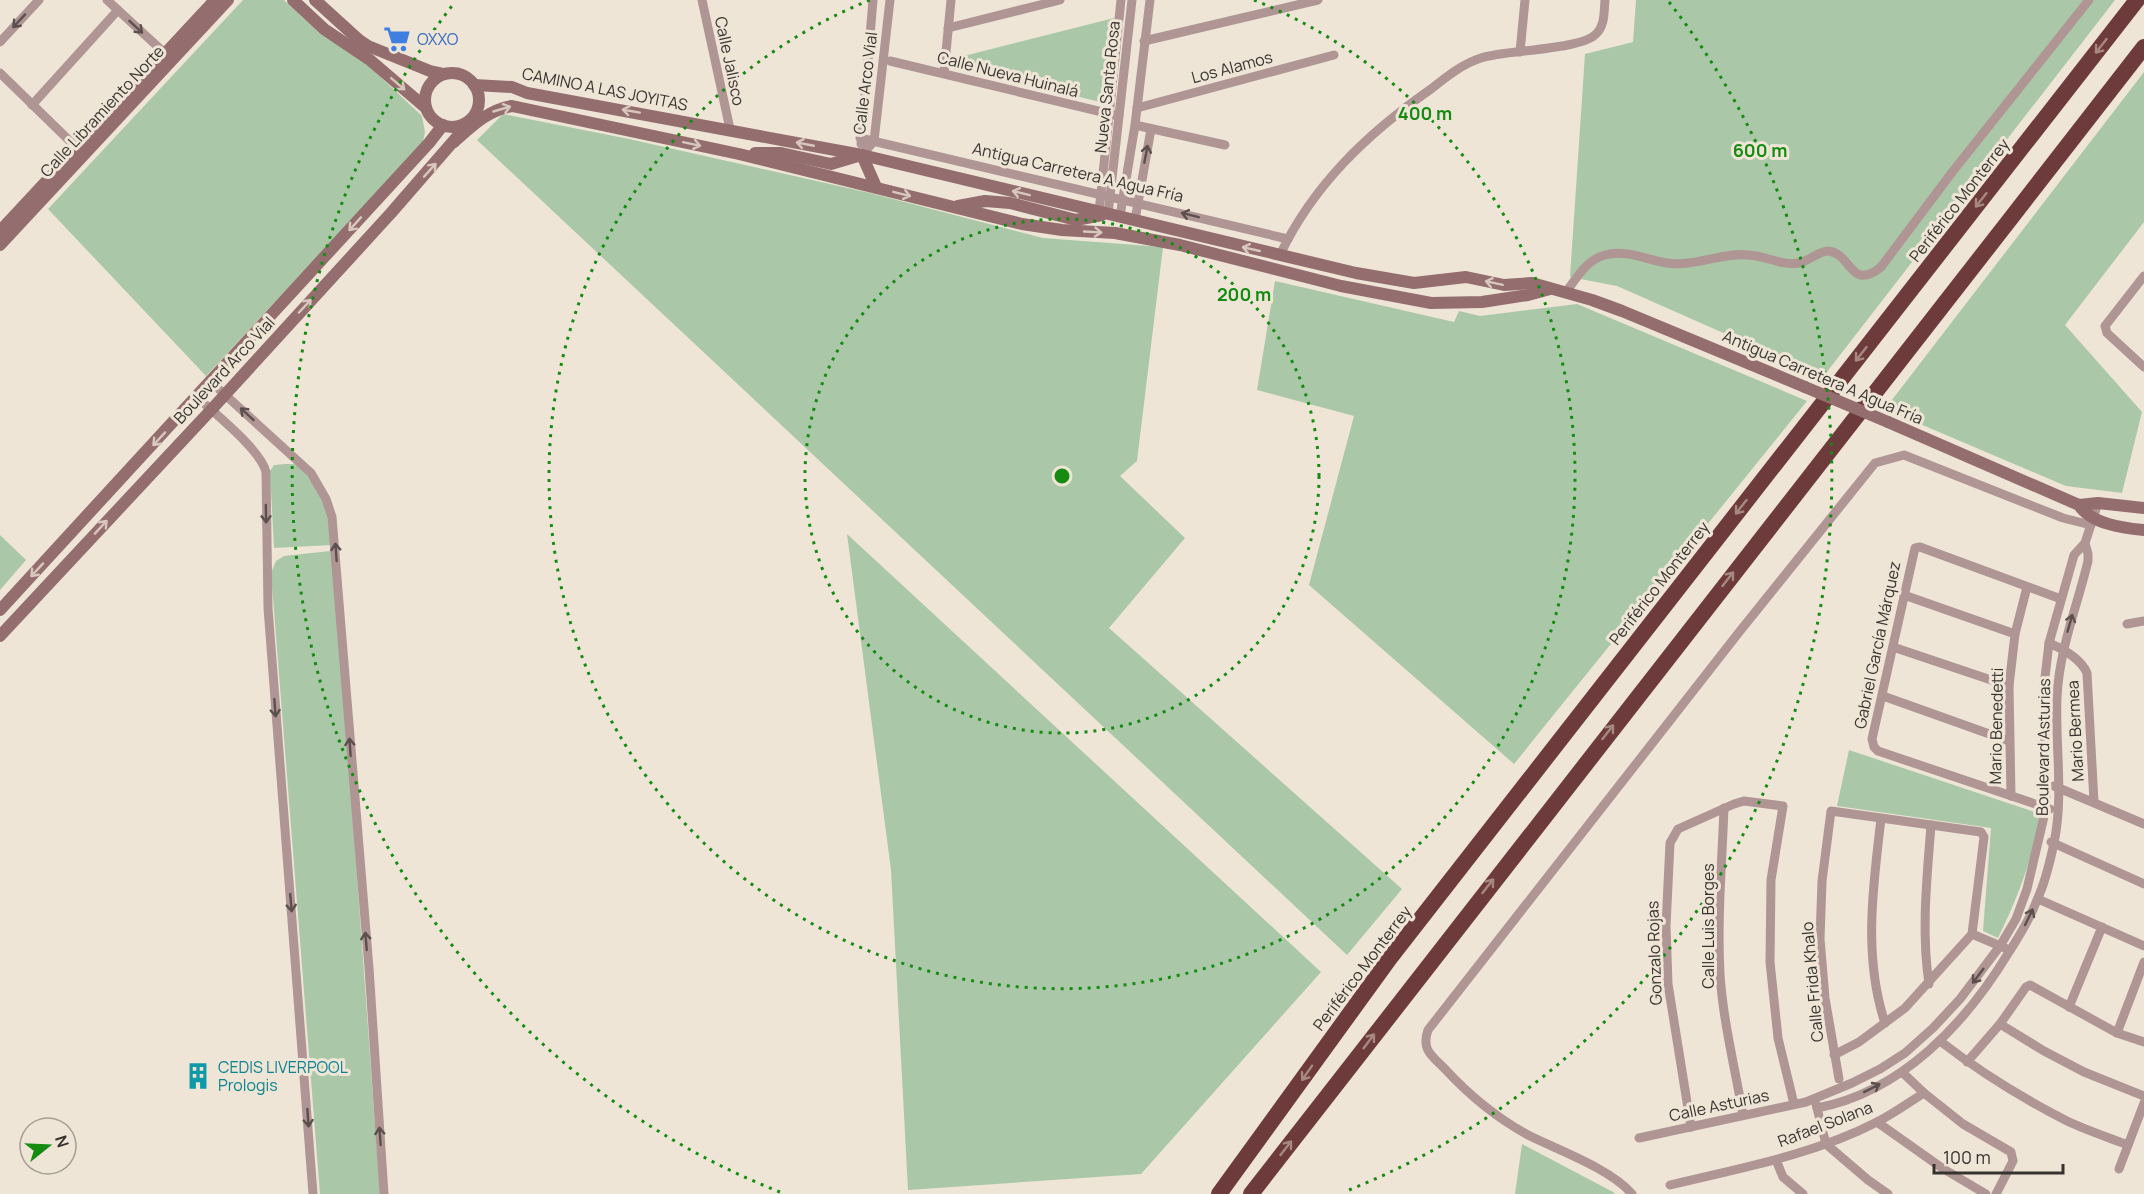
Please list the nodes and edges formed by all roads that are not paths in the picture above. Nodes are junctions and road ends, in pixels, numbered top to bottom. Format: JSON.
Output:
{"nodes":[{"id":1,"x":39,"y":0,"type":"edge"},
{"id":2,"x":107,"y":0,"type":"edge"},
{"id":3,"x":215,"y":0,"type":"edge"},
{"id":4,"x":228,"y":0,"type":"edge"},
{"id":5,"x":293,"y":0,"type":"edge"},
{"id":6,"x":297,"y":0,"type":"edge"},
{"id":7,"x":315,"y":0,"type":"edge"},
{"id":8,"x":702,"y":0,"type":"edge"},
{"id":9,"x":873,"y":0,"type":"edge"},
{"id":10,"x":890,"y":0,"type":"edge"},
{"id":11,"x":951,"y":0,"type":"edge"},
{"id":12,"x":1060,"y":0,"type":"edge"},
{"id":13,"x":1121,"y":0,"type":"edge"},
{"id":14,"x":1132,"y":0,"type":"edge"},
{"id":15,"x":1150,"y":0,"type":"edge"},
{"id":16,"x":1318,"y":0,"type":"edge"},
{"id":17,"x":1525,"y":0,"type":"edge"},
{"id":18,"x":1605,"y":0,"type":"edge"},
{"id":19,"x":2089,"y":0,"type":"edge"},
{"id":20,"x":2137,"y":0,"type":"edge"},
{"id":21,"x":117,"y":10,"type":"junction"},
{"id":22,"x":948,"y":28,"type":"junction"},
{"id":23,"x":359,"y":40,"type":"junction"},
{"id":24,"x":1144,"y":41,"type":"junction"},
{"id":25,"x":0,"y":42,"type":"edge"},
{"id":26,"x":2144,"y":47,"type":"edge"},
{"id":27,"x":1520,"y":52,"type":"junction"},
{"id":28,"x":1334,"y":55,"type":"dead end"},
{"id":29,"x":868,"y":56,"type":"junction"},
{"id":30,"x":169,"y":57,"type":"junction"},
{"id":31,"x":887,"y":60,"type":"junction"},
{"id":32,"x":944,"y":73,"type":"junction"},
{"id":33,"x":0,"y":74,"type":"edge"},
{"id":34,"x":444,"y":74,"type":"junction"},
{"id":35,"x":474,"y":85,"type":"junction"},
{"id":36,"x":32,"y":105,"type":"junction"},
{"id":37,"x":426,"y":108,"type":"junction"},
{"id":38,"x":1137,"y":108,"type":"junction"},
{"id":39,"x":1107,"y":114,"type":"junction"},
{"id":40,"x":1119,"y":116,"type":"junction"},
{"id":41,"x":467,"y":122,"type":"junction"},
{"id":42,"x":443,"y":125,"type":"junction"},
{"id":43,"x":1135,"y":125,"type":"junction"},
{"id":44,"x":730,"y":129,"type":"junction"},
{"id":45,"x":1151,"y":129,"type":"junction"},
{"id":46,"x":860,"y":138,"type":"junction"},
{"id":47,"x":874,"y":141,"type":"junction"},
{"id":48,"x":454,"y":142,"type":"junction"},
{"id":49,"x":1225,"y":145,"type":"dead end"},
{"id":50,"x":81,"y":152,"type":"junction"},
{"id":51,"x":739,"y":154,"type":"junction"},
{"id":52,"x":862,"y":154,"type":"junction"},
{"id":53,"x":876,"y":187,"type":"junction"},
{"id":54,"x":1105,"y":195,"type":"junction"},
{"id":55,"x":1123,"y":199,"type":"junction"},
{"id":56,"x":1137,"y":202,"type":"junction"},
{"id":57,"x":954,"y":207,"type":"junction"},
{"id":58,"x":1109,"y":214,"type":"junction"},
{"id":59,"x":1135,"y":220,"type":"junction"},
{"id":60,"x":0,"y":231,"type":"edge"},
{"id":61,"x":1288,"y":239,"type":"junction"},
{"id":62,"x":0,"y":245,"type":"edge"},
{"id":63,"x":1280,"y":255,"type":"junction"},
{"id":64,"x":2142,"y":283,"type":"edge"},
{"id":65,"x":1551,"y":288,"type":"junction"},
{"id":66,"x":1566,"y":292,"type":"junction"},
{"id":67,"x":2144,"y":367,"type":"edge"},
{"id":68,"x":211,"y":382,"type":"junction"},
{"id":69,"x":225,"y":394,"type":"junction"},
{"id":70,"x":197,"y":397,"type":"junction"},
{"id":71,"x":211,"y":410,"type":"junction"},
{"id":72,"x":2098,"y":503,"type":"junction"},
{"id":73,"x":2079,"y":505,"type":"junction"},
{"id":74,"x":2144,"y":508,"type":"edge"},
{"id":75,"x":2092,"y":522,"type":"junction"},
{"id":76,"x":2144,"y":530,"type":"edge"},
{"id":77,"x":2085,"y":543,"type":"junction"},
{"id":78,"x":2027,"y":587,"type":"junction"},
{"id":79,"x":1904,"y":595,"type":"junction"},
{"id":80,"x":13,"y":596,"type":"junction"},
{"id":81,"x":2061,"y":599,"type":"junction"},
{"id":82,"x":26,"y":608,"type":"junction"},
{"id":83,"x":0,"y":610,"type":"edge"},
{"id":84,"x":2144,"y":621,"type":"edge"},
{"id":85,"x":2127,"y":624,"type":"dead end"},
{"id":86,"x":2144,"y":628,"type":"edge"},
{"id":87,"x":2015,"y":634,"type":"junction"},
{"id":88,"x":0,"y":636,"type":"edge"},
{"id":89,"x":2049,"y":643,"type":"junction"},
{"id":90,"x":1893,"y":647,"type":"junction"},
{"id":91,"x":2063,"y":650,"type":"junction"},
{"id":92,"x":2009,"y":686,"type":"junction"},
{"id":93,"x":1883,"y":696,"type":"junction"},
{"id":94,"x":2009,"y":741,"type":"junction"},
{"id":95,"x":2046,"y":784,"type":"junction"},
{"id":96,"x":2059,"y":788,"type":"junction"},
{"id":97,"x":2011,"y":796,"type":"junction"},
{"id":98,"x":2094,"y":802,"type":"junction"},
{"id":99,"x":1724,"y":808,"type":"junction"},
{"id":100,"x":2046,"y":808,"type":"junction"},
{"id":101,"x":2058,"y":811,"type":"junction"},
{"id":102,"x":1881,"y":819,"type":"junction"},
{"id":103,"x":1931,"y":825,"type":"junction"},
{"id":104,"x":2144,"y":825,"type":"edge"},
{"id":105,"x":2040,"y":839,"type":"junction"},
{"id":106,"x":2054,"y":843,"type":"junction"},
{"id":107,"x":2144,"y":884,"type":"edge"},
{"id":108,"x":2038,"y":899,"type":"junction"},
{"id":109,"x":2102,"y":927,"type":"junction"},
{"id":110,"x":1972,"y":934,"type":"junction"},
{"id":111,"x":2000,"y":946,"type":"junction"},
{"id":112,"x":2144,"y":946,"type":"edge"},
{"id":113,"x":2010,"y":950,"type":"junction"},
{"id":114,"x":2144,"y":962,"type":"edge"},
{"id":115,"x":1929,"y":984,"type":"junction"},
{"id":116,"x":2069,"y":1007,"type":"junction"},
{"id":117,"x":1886,"y":1023,"type":"junction"},
{"id":118,"x":2000,"y":1024,"type":"junction"},
{"id":119,"x":2117,"y":1033,"type":"junction"},
{"id":120,"x":1940,"y":1041,"type":"junction"},
{"id":121,"x":2144,"y":1042,"type":"edge"},
{"id":122,"x":1834,"y":1055,"type":"junction"},
{"id":123,"x":1967,"y":1062,"type":"junction"},
{"id":124,"x":1902,"y":1072,"type":"junction"},
{"id":125,"x":1839,"y":1079,"type":"dead end"},
{"id":126,"x":1924,"y":1093,"type":"junction"},
{"id":127,"x":2144,"y":1096,"type":"edge"},
{"id":128,"x":1815,"y":1097,"type":"junction"},
{"id":129,"x":1806,"y":1102,"type":"junction"},
{"id":130,"x":2144,"y":1103,"type":"edge"},
{"id":131,"x":1794,"y":1104,"type":"junction"},
{"id":132,"x":1817,"y":1108,"type":"junction"},
{"id":133,"x":1743,"y":1115,"type":"junction"},
{"id":134,"x":1877,"y":1122,"type":"junction"},
{"id":135,"x":1691,"y":1126,"type":"junction"},
{"id":136,"x":1639,"y":1138,"type":"dead end"},
{"id":137,"x":1826,"y":1144,"type":"junction"},
{"id":138,"x":2128,"y":1146,"type":"junction"},
{"id":139,"x":1776,"y":1160,"type":"junction"},
{"id":140,"x":2119,"y":1169,"type":"dead end"},
{"id":141,"x":1670,"y":1185,"type":"dead end"},
{"id":142,"x":313,"y":1194,"type":"edge"},
{"id":143,"x":384,"y":1194,"type":"edge"},
{"id":144,"x":1219,"y":1194,"type":"edge"},
{"id":145,"x":1251,"y":1194,"type":"edge"},
{"id":146,"x":1632,"y":1194,"type":"edge"},
{"id":147,"x":1803,"y":1194,"type":"edge"},
{"id":148,"x":1888,"y":1194,"type":"edge"},
{"id":149,"x":1986,"y":1194,"type":"edge"},
{"id":150,"x":1996,"y":1194,"type":"edge"}],
"edges":[{"from":1,"to":25,"type":"street","one_way":true},
{"from":2,"to":21,"type":"street"},
{"from":3,"to":30,"type":"street","name":"Calle Libramiento Norte"},
{"from":4,"to":30,"type":"street","name":"Calle Libramiento Norte"},
{"from":5,"to":37,"type":"street","one_way":true},
{"from":6,"to":23,"type":"street"},
{"from":7,"to":23,"type":"street"},
{"from":8,"to":44,"type":"street","name":"Calle Jalisco"},
{"from":9,"to":29,"type":"street","name":"Calle Arco Vial"},
{"from":10,"to":31,"type":"street","name":"Calle Arco Vial"},
{"from":11,"to":22,"type":"street"},
{"from":12,"to":22,"type":"street"},
{"from":13,"to":39,"type":"street","name":"Nueva Santa Rosa"},
{"from":14,"to":40,"type":"street","name":"Nueva Santa Rosa"},
{"from":15,"to":24,"type":"street"},
{"from":16,"to":24,"type":"street"},
{"from":17,"to":27,"type":"street"},
{"from":18,"to":27,"type":"street"},
{"from":19,"to":66,"type":"street"},
{"from":20,"to":144,"type":"highway","name":"Periférico Monterrey","one_way":true},
{"from":21,"to":30,"type":"street","one_way":true},
{"from":21,"to":36,"type":"street"},
{"from":22,"to":32,"type":"street"},
{"from":23,"to":34,"type":"street"},
{"from":24,"to":38,"type":"street"},
{"from":145,"to":26,"type":"highway","one_way":true},
{"from":27,"to":61,"type":"street"},
{"from":28,"to":38,"type":"street","name":"Los Alamos"},
{"from":29,"to":31,"type":"street","name":"Calle Nueva Huinalá"},
{"from":29,"to":46,"type":"street","name":"Calle Arco Vial"},
{"from":30,"to":50,"type":"street","name":"Calle Libramiento Norte"},
{"from":31,"to":32,"type":"street","name":"Calle Nueva Huinalá"},
{"from":31,"to":47,"type":"street","name":"Calle Arco Vial"},
{"from":32,"to":39,"type":"street","name":"Calle Nueva Huinalá"},
{"from":33,"to":36,"type":"street"},
{"from":34,"to":35,"type":"street"},
{"from":34,"to":37,"type":"street"},
{"from":35,"to":41,"type":"street"},
{"from":44,"to":35,"type":"street","name":"CAMINO A LAS JOYITAS","one_way":true},
{"from":36,"to":50,"type":"street"},
{"from":37,"to":42,"type":"street"},
{"from":38,"to":43,"type":"street"},
{"from":39,"to":40,"type":"street","name":"Calle Nueva Huinalá"},
{"from":39,"to":54,"type":"street","name":"Nueva Santa Rosa"},
{"from":40,"to":54,"type":"street","name":"Nueva Santa Rosa"},
{"from":41,"to":42,"type":"street"},
{"from":41,"to":48,"type":"street","name":"Boulevard Arco Vial"},
{"from":42,"to":68,"type":"street","name":"Boulevard Arco Vial","one_way":true},
{"from":43,"to":45,"type":"street"},
{"from":43,"to":55,"type":"street"},
{"from":52,"to":44,"type":"street","one_way":true},
{"from":45,"to":49,"type":"street"},
{"from":56,"to":45,"type":"street","one_way":true},
{"from":46,"to":47,"type":"street","name":"Antigua Carretera A Agua Fría"},
{"from":46,"to":52,"type":"street","name":"Calle Arco Vial"},
{"from":47,"to":52,"type":"street","name":"Calle Arco Vial"},
{"from":47,"to":54,"type":"street","name":"Antigua Carretera A Agua Fría"},
{"from":48,"to":51,"type":"street","one_way":true},
{"from":69,"to":48,"type":"street","name":"Boulevard Arco Vial","one_way":true},
{"from":50,"to":60,"type":"street","name":"Calle Libramiento Norte"},
{"from":50,"to":62,"type":"street","name":"Calle Libramiento Norte"},
{"from":51,"to":52,"type":"street"},
{"from":51,"to":53,"type":"street","name":"Antigua Carretera A Agua Fría"},
{"from":52,"to":53,"type":"street"},
{"from":58,"to":52,"type":"street","name":"Antigua Carretera A Agua Fría","one_way":true},
{"from":53,"to":57,"type":"street","name":"Antigua Carretera A Agua Fría","one_way":true},
{"from":54,"to":55,"type":"street","name":"Antigua Carretera A Agua Fría"},
{"from":54,"to":58,"type":"street","name":"Nueva Santa Rosa"},
{"from":55,"to":56,"type":"street","name":"Antigua Carretera A Agua Fría"},
{"from":55,"to":58,"type":"street"},
{"from":56,"to":59,"type":"street"},
{"from":61,"to":56,"type":"street","name":"Antigua Carretera A Agua Fría","one_way":true},
{"from":57,"to":58,"type":"street"},
{"from":57,"to":65,"type":"street","name":"Antigua Carretera A Agua Fría","one_way":true},
{"from":58,"to":59,"type":"street","name":"Antigua Carretera A Agua Fría"},
{"from":63,"to":59,"type":"street","name":"Antigua Carretera A Agua Fría","one_way":true},
{"from":61,"to":63,"type":"street"},
{"from":65,"to":63,"type":"street","name":"Antigua Carretera A Agua Fría","one_way":true},
{"from":64,"to":67,"type":"street"},
{"from":65,"to":66,"type":"street","name":"Antigua Carretera A Agua Fría"},
{"from":66,"to":73,"type":"street","name":"Antigua Carretera A Agua Fría","bridge":true},
{"from":68,"to":69,"type":"street"},
{"from":68,"to":70,"type":"street","name":"Boulevard Arco Vial"},
{"from":69,"to":71,"type":"street","name":"Boulevard Arco Vial"},
{"from":143,"to":69,"type":"street","one_way":true},
{"from":70,"to":71,"type":"street"},
{"from":70,"to":80,"type":"street","name":"Boulevard Arco Vial","one_way":true},
{"from":82,"to":71,"type":"street","name":"Boulevard Arco Vial","one_way":true},
{"from":71,"to":142,"type":"street","one_way":true},
{"from":72,"to":73,"type":"street","name":"Antigua Carretera A Agua Fría"},
{"from":72,"to":74,"type":"street","name":"Antigua Carretera A Agua Fría"},
{"from":72,"to":75,"type":"street","name":"Boulevard Asturias"},
{"from":73,"to":75,"type":"street","name":"Antigua Carretera A Agua Fría"},
{"from":75,"to":76,"type":"street"},
{"from":75,"to":77,"type":"street","name":"Boulevard Asturias"},
{"from":75,"to":146,"type":"street"},
{"from":77,"to":81,"type":"street","name":"Boulevard Asturias"},
{"from":91,"to":77,"type":"street","name":"Boulevard Asturias","one_way":true},
{"from":78,"to":79,"type":"street","name":"Gabriel García Márquez"},
{"from":78,"to":81,"type":"street"},
{"from":78,"to":87,"type":"street","name":"Mario Benedetti"},
{"from":79,"to":87,"type":"street"},
{"from":79,"to":90,"type":"street","name":"Gabriel García Márquez"},
{"from":80,"to":82,"type":"street"},
{"from":80,"to":83,"type":"street","name":"Boulevard Arco Vial"},
{"from":81,"to":89,"type":"street","name":"Boulevard Asturias"},
{"from":82,"to":88,"type":"street","name":"Boulevard Arco Vial"},
{"from":84,"to":85,"type":"street"},
{"from":84,"to":86,"type":"street"},
{"from":87,"to":92,"type":"street","name":"Mario Benedetti"},
{"from":89,"to":91,"type":"street","name":"Mario Bermea"},
{"from":89,"to":95,"type":"street","name":"Boulevard Asturias"},
{"from":90,"to":92,"type":"street"},
{"from":90,"to":93,"type":"street","name":"Gabriel García Márquez"},
{"from":91,"to":96,"type":"street","name":"Boulevard Asturias"},
{"from":91,"to":98,"type":"street","name":"Mario Bermea"},
{"from":92,"to":94,"type":"street","name":"Mario Benedetti"},
{"from":93,"to":94,"type":"street"},
{"from":93,"to":97,"type":"street","name":"Gabriel García Márquez"},
{"from":94,"to":97,"type":"street","name":"Mario Benedetti"},
{"from":95,"to":96,"type":"street"},
{"from":95,"to":100,"type":"street","name":"Boulevard Asturias"},
{"from":96,"to":98,"type":"street"},
{"from":96,"to":101,"type":"street","name":"Boulevard Asturias"},
{"from":97,"to":100,"type":"street"},
{"from":98,"to":104,"type":"street"},
{"from":99,"to":131,"type":"street","name":"Gonzalo Rojas"},
{"from":99,"to":133,"type":"street","name":"Calle Luis Borges"},
{"from":99,"to":135,"type":"street","name":"Gonzalo Rojas"},
{"from":100,"to":101,"type":"street"},
{"from":100,"to":105,"type":"street","name":"Boulevard Asturias"},
{"from":101,"to":106,"type":"street","name":"Boulevard Asturias"},
{"from":102,"to":103,"type":"street"},
{"from":102,"to":117,"type":"street"},
{"from":102,"to":122,"type":"street","name":"Calle Frida Khalo"},
{"from":103,"to":110,"type":"street"},
{"from":103,"to":115,"type":"street"},
{"from":105,"to":106,"type":"street"},
{"from":105,"to":111,"type":"street","name":"Boulevard Asturias"},
{"from":106,"to":107,"type":"street"},
{"from":106,"to":108,"type":"street","name":"Boulevard Asturias"},
{"from":108,"to":109,"type":"street"},
{"from":113,"to":108,"type":"street","name":"Boulevard Asturias","one_way":true},
{"from":109,"to":112,"type":"street"},
{"from":109,"to":116,"type":"street"},
{"from":110,"to":111,"type":"street"},
{"from":110,"to":115,"type":"street"},
{"from":111,"to":113,"type":"street"},
{"from":111,"to":128,"type":"street","name":"Boulevard Asturias","one_way":true},
{"from":113,"to":120,"type":"street","name":"Boulevard Asturias"},
{"from":114,"to":119,"type":"street"},
{"from":115,"to":117,"type":"street"},
{"from":116,"to":118,"type":"street"},
{"from":116,"to":119,"type":"street"},
{"from":117,"to":122,"type":"street"},
{"from":118,"to":123,"type":"street"},
{"from":118,"to":127,"type":"street"},
{"from":119,"to":121,"type":"street"},
{"from":120,"to":123,"type":"street"},
{"from":120,"to":124,"type":"street","name":"Boulevard Asturias"},
{"from":122,"to":125,"type":"street","name":"Calle Frida Khalo"},
{"from":123,"to":138,"type":"street"},
{"from":124,"to":126,"type":"street"},
{"from":132,"to":124,"type":"street","name":"Boulevard Asturias","one_way":true},
{"from":126,"to":134,"type":"street","name":"Rafael Solana"},
{"from":126,"to":150,"type":"street"},
{"from":128,"to":129,"type":"street","name":"Calle Asturias"},
{"from":128,"to":132,"type":"street"},
{"from":129,"to":131,"type":"street","name":"Calle Asturias"},
{"from":129,"to":132,"type":"street"},
{"from":130,"to":138,"type":"street"},
{"from":131,"to":133,"type":"street","name":"Calle Asturias"},
{"from":132,"to":137,"type":"street"},
{"from":133,"to":135,"type":"street","name":"Calle Asturias"},
{"from":134,"to":137,"type":"street","name":"Rafael Solana"},
{"from":134,"to":149,"type":"street"},
{"from":135,"to":136,"type":"street","name":"Calle Asturias"},
{"from":137,"to":139,"type":"street","name":"Rafael Solana"},
{"from":137,"to":148,"type":"street"},
{"from":138,"to":140,"type":"street"},
{"from":139,"to":141,"type":"street","name":"Rafael Solana"},
{"from":139,"to":147,"type":"street"}]}
